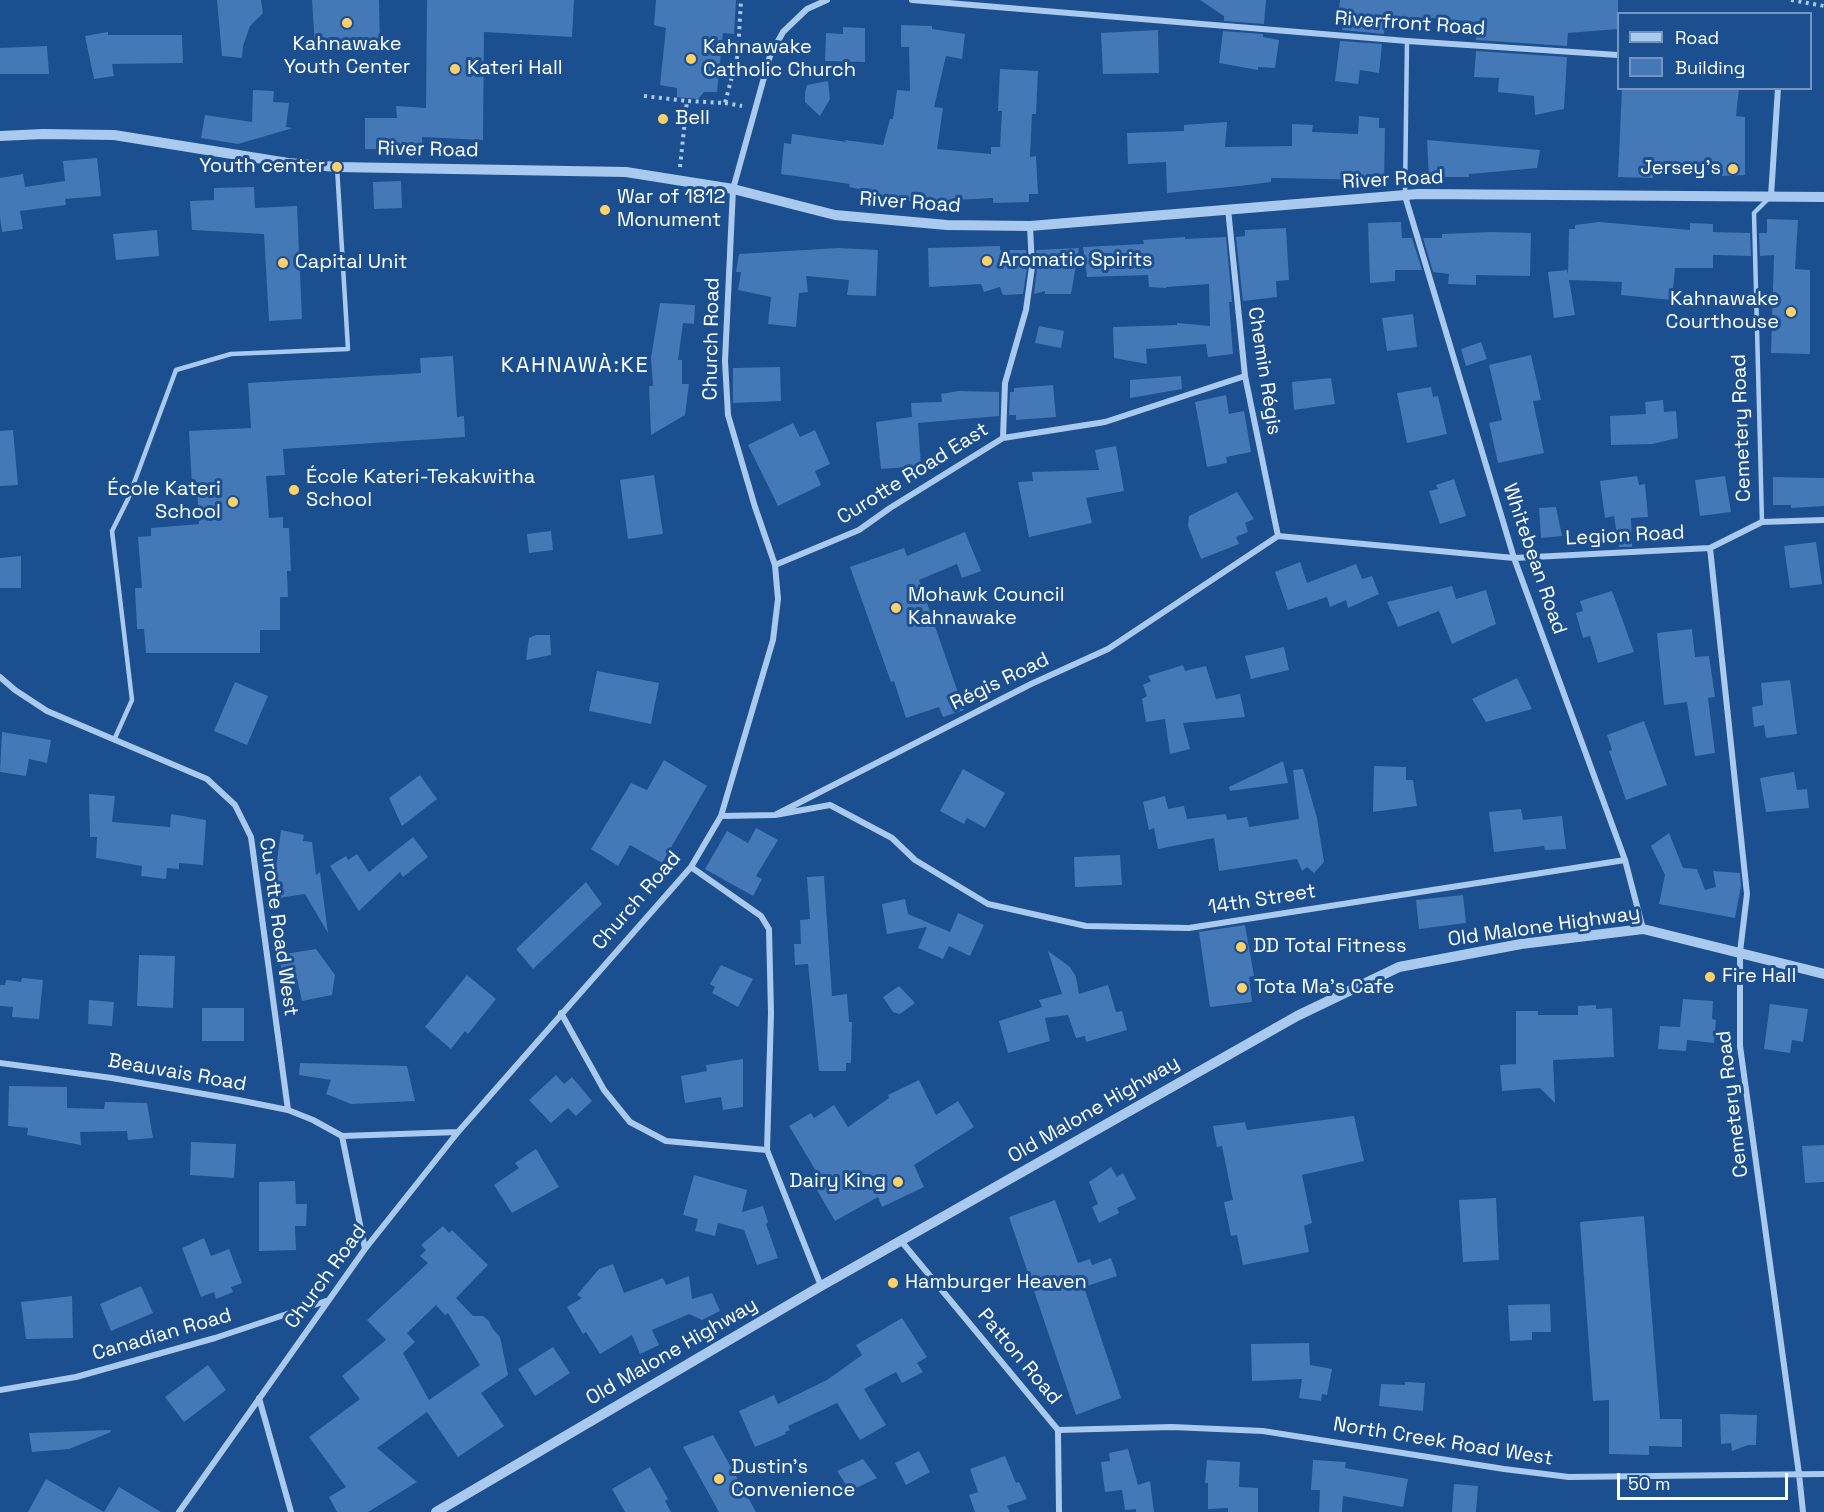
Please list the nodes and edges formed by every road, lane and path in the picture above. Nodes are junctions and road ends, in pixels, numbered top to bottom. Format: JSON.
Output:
{"nodes":[{"id":1,"x":741,"y":0,"type":"edge"},
{"id":2,"x":827,"y":0,"type":"edge"},
{"id":3,"x":912,"y":0,"type":"edge"},
{"id":4,"x":1791,"y":0,"type":"edge"},
{"id":5,"x":1824,"y":6,"type":"edge"},
{"id":6,"x":1407,"y":41,"type":"junction"},
{"id":7,"x":1617,"y":55,"type":"edge"},
{"id":8,"x":1778,"y":90,"type":"edge"},
{"id":9,"x":644,"y":96,"type":"dead end"},
{"id":10,"x":687,"y":101,"type":"junction"},
{"id":11,"x":0,"y":136,"type":"edge"},
{"id":12,"x":337,"y":167,"type":"junction"},
{"id":13,"x":679,"y":179,"type":"junction"},
{"id":14,"x":733,"y":189,"type":"junction"},
{"id":15,"x":1404,"y":196,"type":"junction"},
{"id":16,"x":1772,"y":196,"type":"junction"},
{"id":17,"x":1824,"y":198,"type":"edge"},
{"id":18,"x":1228,"y":209,"type":"junction"},
{"id":19,"x":1030,"y":226,"type":"junction"},
{"id":20,"x":1245,"y":376,"type":"junction"},
{"id":21,"x":1003,"y":438,"type":"junction"},
{"id":22,"x":1824,"y":520,"type":"edge"},
{"id":23,"x":1762,"y":522,"type":"junction"},
{"id":24,"x":1278,"y":536,"type":"junction"},
{"id":25,"x":1710,"y":548,"type":"junction"},
{"id":26,"x":1514,"y":558,"type":"junction"},
{"id":27,"x":775,"y":565,"type":"junction"},
{"id":28,"x":0,"y":677,"type":"edge"},
{"id":29,"x":114,"y":740,"type":"junction"},
{"id":30,"x":775,"y":815,"type":"junction"},
{"id":31,"x":721,"y":816,"type":"junction"},
{"id":32,"x":1625,"y":860,"type":"junction"},
{"id":33,"x":691,"y":867,"type":"junction"},
{"id":34,"x":1643,"y":929,"type":"junction"},
{"id":35,"x":1740,"y":952,"type":"junction"},
{"id":36,"x":1824,"y":974,"type":"edge"},
{"id":37,"x":561,"y":1013,"type":"junction"},
{"id":38,"x":0,"y":1063,"type":"edge"},
{"id":39,"x":288,"y":1110,"type":"junction"},
{"id":40,"x":458,"y":1132,"type":"junction"},
{"id":41,"x":342,"y":1136,"type":"junction"},
{"id":42,"x":766,"y":1150,"type":"junction"},
{"id":43,"x":901,"y":1241,"type":"junction"},
{"id":44,"x":365,"y":1250,"type":"junction"},
{"id":45,"x":821,"y":1286,"type":"junction"},
{"id":46,"x":330,"y":1299,"type":"junction"},
{"id":47,"x":0,"y":1390,"type":"edge"},
{"id":48,"x":259,"y":1398,"type":"junction"},
{"id":49,"x":1058,"y":1430,"type":"junction"},
{"id":50,"x":1800,"y":1474,"type":"junction"},
{"id":51,"x":1824,"y":1474,"type":"edge"},
{"id":52,"x":179,"y":1512,"type":"edge"},
{"id":53,"x":291,"y":1512,"type":"edge"},
{"id":54,"x":436,"y":1512,"type":"edge"},
{"id":55,"x":1059,"y":1512,"type":"edge"},
{"id":56,"x":1803,"y":1512,"type":"edge"}],
"edges":[{"from":1,"to":10,"type":"path"},
{"from":2,"to":14,"type":"street"},
{"from":3,"to":6,"type":"street","name":"Riverfront Road"},
{"from":4,"to":5,"type":"path"},
{"from":6,"to":7,"type":"street","name":"Riverfront Road"},
{"from":6,"to":15,"type":"lane"},
{"from":8,"to":16,"type":"street"},
{"from":9,"to":10,"type":"path"},
{"from":10,"to":13,"type":"path"},
{"from":11,"to":12,"type":"street","name":"River Road"},
{"from":12,"to":13,"type":"street","name":"River Road"},
{"from":12,"to":29,"type":"lane"},
{"from":13,"to":14,"type":"street","name":"River Road"},
{"from":14,"to":19,"type":"street","name":"River Road"},
{"from":14,"to":27,"type":"street","name":"Church Road"},
{"from":15,"to":16,"type":"street","name":"River Road"},
{"from":15,"to":18,"type":"street","name":"River Road"},
{"from":15,"to":26,"type":"street","name":"Whitebean Road"},
{"from":16,"to":17,"type":"street","name":"River Road"},
{"from":16,"to":23,"type":"lane","name":"Cemetery Road"},
{"from":18,"to":19,"type":"street","name":"River Road"},
{"from":18,"to":20,"type":"street","name":"Chemin Régis"},
{"from":19,"to":21,"type":"street"},
{"from":20,"to":21,"type":"street","name":"Curotte Road East"},
{"from":20,"to":24,"type":"street","name":"Chemin Régis"},
{"from":21,"to":27,"type":"street","name":"Curotte Road East"},
{"from":22,"to":23,"type":"street","name":"Legion Road"},
{"from":23,"to":25,"type":"street","name":"Legion Road"},
{"from":24,"to":26,"type":"street","name":"Legion Road"},
{"from":24,"to":30,"type":"street","name":"Régis Road"},
{"from":25,"to":26,"type":"street","name":"Legion Road"},
{"from":25,"to":35,"type":"street","name":"Cemetery Road"},
{"from":26,"to":32,"type":"street","name":"Whitebean Road"},
{"from":27,"to":31,"type":"street","name":"Church Road"},
{"from":28,"to":29,"type":"street","name":"Curotte Road West"},
{"from":29,"to":39,"type":"street","name":"Curotte Road West"},
{"from":30,"to":31,"type":"street","name":"Régis Road"},
{"from":30,"to":32,"type":"street","name":"14th Street"},
{"from":31,"to":33,"type":"street","name":"Church Road"},
{"from":32,"to":34,"type":"street","name":"Whitebean Road"},
{"from":33,"to":37,"type":"street","name":"Church Road"},
{"from":33,"to":42,"type":"street"},
{"from":34,"to":35,"type":"street","name":"Old Malone Highway"},
{"from":34,"to":43,"type":"street","name":"Old Malone Highway"},
{"from":35,"to":36,"type":"street","name":"Old Malone Highway"},
{"from":35,"to":50,"type":"street","name":"Cemetery Road"},
{"from":37,"to":40,"type":"street","name":"Church Road"},
{"from":37,"to":42,"type":"street"},
{"from":38,"to":39,"type":"street","name":"Beauvais Road"},
{"from":39,"to":41,"type":"street","name":"Beauvais Road"},
{"from":40,"to":41,"type":"street"},
{"from":40,"to":44,"type":"street","name":"Church Road"},
{"from":41,"to":44,"type":"street"},
{"from":42,"to":45,"type":"street"},
{"from":43,"to":45,"type":"street","name":"Old Malone Highway"},
{"from":43,"to":49,"type":"street","name":"Patton Road"},
{"from":44,"to":46,"type":"street","name":"Church Road"},
{"from":45,"to":54,"type":"street","name":"Old Malone Highway"},
{"from":46,"to":47,"type":"street","name":"Canadian Road"},
{"from":46,"to":48,"type":"street","name":"Church Road"},
{"from":48,"to":52,"type":"street","name":"Church Road"},
{"from":48,"to":53,"type":"street"},
{"from":49,"to":50,"type":"street","name":"North Creek Road West"},
{"from":49,"to":55,"type":"street","name":"Patton Road"},
{"from":50,"to":51,"type":"street","name":"North Creek Road West"},
{"from":50,"to":56,"type":"street","name":"Cemetery Road"}]}
